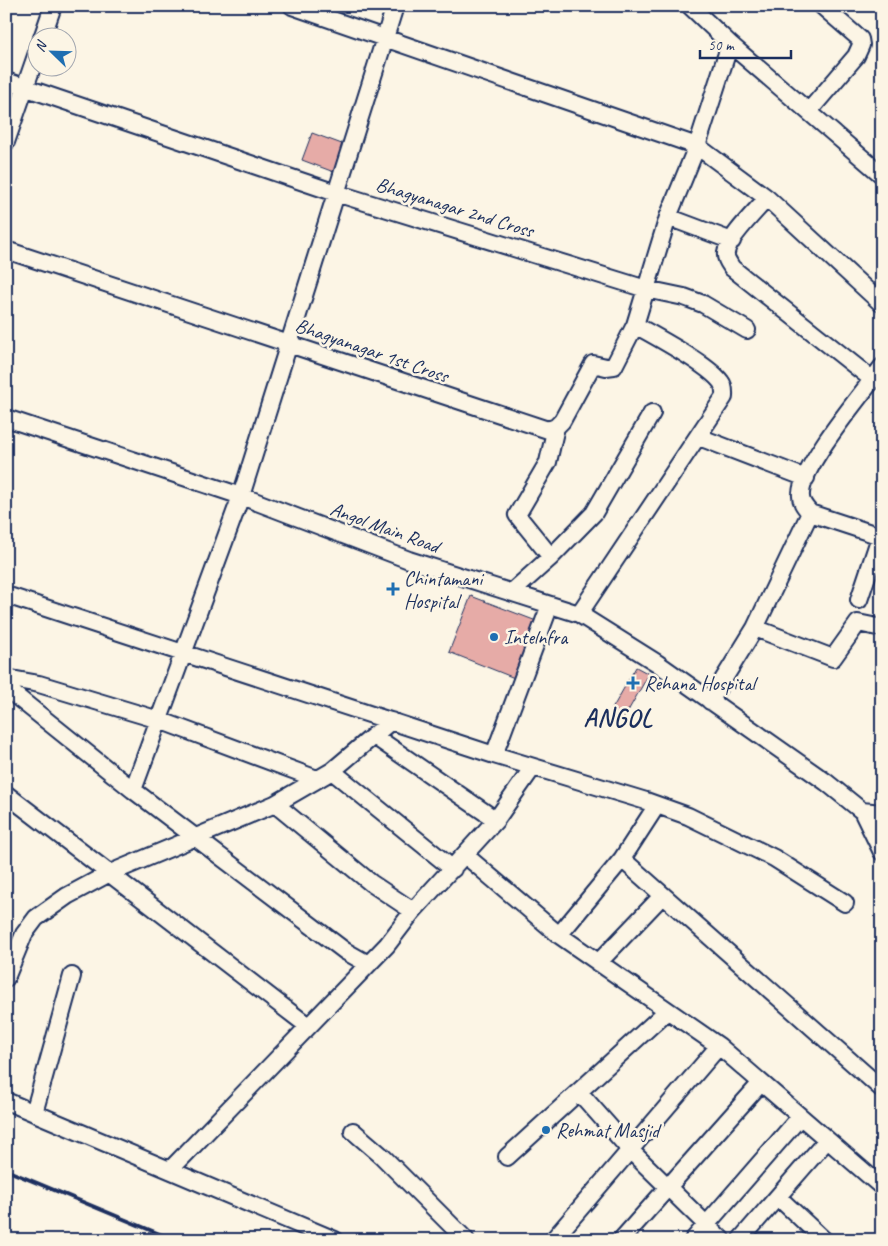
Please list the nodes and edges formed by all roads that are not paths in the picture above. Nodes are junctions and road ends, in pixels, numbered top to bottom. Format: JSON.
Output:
{"nodes":[{"id":1,"x":52,"y":6,"type":"edge"},
{"id":2,"x":292,"y":6,"type":"edge"},
{"id":3,"x":395,"y":6,"type":"edge"},
{"id":4,"x":690,"y":6,"type":"edge"},
{"id":5,"x":822,"y":6,"type":"edge"},
{"id":6,"x":45,"y":28,"type":"edge"},
{"id":7,"x":384,"y":38,"type":"junction"},
{"id":8,"x":730,"y":44,"type":"junction"},
{"id":9,"x":28,"y":78,"type":"edge"},
{"id":10,"x":6,"y":81,"type":"edge"},
{"id":11,"x":25,"y":88,"type":"junction"},
{"id":12,"x":809,"y":111,"type":"junction"},
{"id":13,"x":6,"y":142,"type":"edge"},
{"id":14,"x":697,"y":146,"type":"junction"},
{"id":15,"x":882,"y":175,"type":"edge"},
{"id":16,"x":336,"y":193,"type":"junction"},
{"id":17,"x":767,"y":198,"type":"junction"},
{"id":18,"x":668,"y":217,"type":"junction"},
{"id":19,"x":732,"y":241,"type":"junction"},
{"id":20,"x":6,"y":250,"type":"edge"},
{"id":21,"x":646,"y":290,"type":"junction"},
{"id":22,"x":882,"y":304,"type":"edge"},
{"id":23,"x":634,"y":325,"type":"junction"},
{"id":24,"x":747,"y":330,"type":"dead end"},
{"id":25,"x":288,"y":344,"type":"junction"},
{"id":26,"x":877,"y":373,"type":"edge"},
{"id":27,"x":652,"y":413,"type":"dead end"},
{"id":28,"x":6,"y":418,"type":"edge"},
{"id":29,"x":556,"y":427,"type":"junction"},
{"id":30,"x":699,"y":437,"type":"junction"},
{"id":31,"x":806,"y":478,"type":"junction"},
{"id":32,"x":240,"y":496,"type":"junction"},
{"id":33,"x":810,"y":513,"type":"junction"},
{"id":34,"x":881,"y":534,"type":"edge"},
{"id":35,"x":551,"y":557,"type":"junction"},
{"id":36,"x":512,"y":592,"type":"junction"},
{"id":37,"x":6,"y":595,"type":"edge"},
{"id":38,"x":859,"y":600,"type":"dead end"},
{"id":39,"x":550,"y":605,"type":"junction"},
{"id":40,"x":579,"y":614,"type":"junction"},
{"id":41,"x":754,"y":628,"type":"junction"},
{"id":42,"x":882,"y":628,"type":"edge"},
{"id":43,"x":184,"y":654,"type":"junction"},
{"id":44,"x":6,"y":678,"type":"edge"},
{"id":45,"x":6,"y":688,"type":"edge"},
{"id":46,"x":710,"y":701,"type":"junction"},
{"id":47,"x":159,"y":720,"type":"junction"},
{"id":48,"x":391,"y":721,"type":"junction"},
{"id":49,"x":374,"y":736,"type":"junction"},
{"id":50,"x":494,"y":755,"type":"junction"},
{"id":51,"x":533,"y":768,"type":"junction"},
{"id":52,"x":332,"y":770,"type":"junction"},
{"id":53,"x":317,"y":779,"type":"junction"},
{"id":54,"x":133,"y":790,"type":"junction"},
{"id":55,"x":6,"y":794,"type":"edge"},
{"id":56,"x":275,"y":804,"type":"junction"},
{"id":57,"x":657,"y":805,"type":"junction"},
{"id":58,"x":862,"y":811,"type":"junction"},
{"id":59,"x":882,"y":814,"type":"edge"},
{"id":60,"x":496,"y":820,"type":"junction"},
{"id":61,"x":197,"y":837,"type":"junction"},
{"id":62,"x":882,"y":852,"type":"edge"},
{"id":63,"x":465,"y":855,"type":"junction"},
{"id":64,"x":622,"y":859,"type":"junction"},
{"id":65,"x":453,"y":869,"type":"junction"},
{"id":66,"x":108,"y":874,"type":"junction"},
{"id":67,"x":662,"y":895,"type":"junction"},
{"id":68,"x":846,"y":903,"type":"dead end"},
{"id":69,"x":413,"y":912,"type":"junction"},
{"id":70,"x":559,"y":935,"type":"junction"},
{"id":71,"x":598,"y":963,"type":"junction"},
{"id":72,"x":368,"y":964,"type":"junction"},
{"id":73,"x":72,"y":976,"type":"dead end"},
{"id":74,"x":6,"y":978,"type":"edge"},
{"id":75,"x":667,"y":1011,"type":"junction"},
{"id":76,"x":308,"y":1026,"type":"junction"},
{"id":77,"x":719,"y":1046,"type":"junction"},
{"id":78,"x":760,"y":1084,"type":"junction"},
{"id":79,"x":882,"y":1089,"type":"edge"},
{"id":80,"x":579,"y":1092,"type":"junction"},
{"id":81,"x":6,"y":1101,"type":"edge"},
{"id":82,"x":34,"y":1113,"type":"junction"},
{"id":83,"x":800,"y":1117,"type":"junction"},
{"id":84,"x":354,"y":1131,"type":"dead end"},
{"id":85,"x":827,"y":1140,"type":"junction"},
{"id":86,"x":631,"y":1151,"type":"junction"},
{"id":87,"x":507,"y":1157,"type":"dead end"},
{"id":88,"x":170,"y":1170,"type":"junction"},
{"id":89,"x":668,"y":1186,"type":"junction"},
{"id":90,"x":882,"y":1187,"type":"edge"},
{"id":91,"x":778,"y":1197,"type":"junction"},
{"id":92,"x":707,"y":1223,"type":"junction"},
{"id":93,"x":335,"y":1240,"type":"edge"},
{"id":94,"x":466,"y":1240,"type":"edge"},
{"id":95,"x":553,"y":1240,"type":"edge"},
{"id":96,"x":621,"y":1240,"type":"edge"},
{"id":97,"x":694,"y":1240,"type":"edge"},
{"id":98,"x":722,"y":1240,"type":"edge"},
{"id":99,"x":740,"y":1240,"type":"edge"},
{"id":100,"x":824,"y":1240,"type":"edge"}],
"edges":[{"from":1,"to":6,"type":"street"},
{"from":2,"to":7,"type":"street"},
{"from":3,"to":7,"type":"street"},
{"from":4,"to":8,"type":"street"},
{"from":5,"to":12,"type":"street"},
{"from":7,"to":14,"type":"street"},
{"from":7,"to":16,"type":"street"},
{"from":8,"to":12,"type":"street"},
{"from":8,"to":14,"type":"street"},
{"from":9,"to":11,"type":"street"},
{"from":10,"to":11,"type":"street","name":"Bhagyanagar 2nd Cross"},
{"from":11,"to":13,"type":"street"},
{"from":11,"to":16,"type":"street","name":"Bhagyanagar 2nd Cross"},
{"from":12,"to":15,"type":"street"},
{"from":14,"to":17,"type":"street"},
{"from":14,"to":18,"type":"street"},
{"from":16,"to":21,"type":"street","name":"Bhagyanagar 2nd Cross"},
{"from":16,"to":25,"type":"street"},
{"from":17,"to":19,"type":"street"},
{"from":17,"to":22,"type":"street"},
{"from":18,"to":19,"type":"street"},
{"from":18,"to":21,"type":"street"},
{"from":19,"to":26,"type":"street"},
{"from":20,"to":25,"type":"street","name":"Bhagyanagar 1st Cross"},
{"from":21,"to":23,"type":"street"},
{"from":21,"to":24,"type":"street","name":"Bhagyanagar 2nd Cross"},
{"from":23,"to":29,"type":"street"},
{"from":23,"to":30,"type":"street"},
{"from":25,"to":29,"type":"street","name":"Bhagyanagar 1st Cross"},
{"from":25,"to":32,"type":"street"},
{"from":26,"to":31,"type":"street"},
{"from":27,"to":35,"type":"street"},
{"from":28,"to":32,"type":"street","name":"Angol Main Road"},
{"from":29,"to":35,"type":"street"},
{"from":30,"to":31,"type":"street"},
{"from":30,"to":40,"type":"street"},
{"from":31,"to":33,"type":"street"},
{"from":32,"to":36,"type":"street","name":"Angol Main Road"},
{"from":32,"to":43,"type":"street"},
{"from":33,"to":34,"type":"street"},
{"from":33,"to":41,"type":"street"},
{"from":34,"to":38,"type":"street"},
{"from":35,"to":36,"type":"street"},
{"from":36,"to":39,"type":"street","name":"Angol Main Road"},
{"from":37,"to":43,"type":"street"},
{"from":39,"to":40,"type":"street","name":"Angol Main Road"},
{"from":39,"to":50,"type":"street"},
{"from":40,"to":46,"type":"street","name":"Angol Main Road"},
{"from":41,"to":42,"type":"street"},
{"from":41,"to":46,"type":"street"},
{"from":43,"to":47,"type":"street"},
{"from":43,"to":48,"type":"street"},
{"from":44,"to":47,"type":"street"},
{"from":45,"to":54,"type":"street"},
{"from":46,"to":58,"type":"street","name":"Angol Main Road"},
{"from":47,"to":53,"type":"street"},
{"from":47,"to":54,"type":"street"},
{"from":48,"to":49,"type":"street"},
{"from":48,"to":50,"type":"street"},
{"from":49,"to":52,"type":"street"},
{"from":49,"to":60,"type":"street"},
{"from":50,"to":51,"type":"street"},
{"from":51,"to":57,"type":"street"},
{"from":51,"to":60,"type":"street"},
{"from":52,"to":53,"type":"street"},
{"from":52,"to":65,"type":"street"},
{"from":53,"to":56,"type":"street"},
{"from":54,"to":61,"type":"street"},
{"from":55,"to":66,"type":"street"},
{"from":56,"to":61,"type":"street"},
{"from":56,"to":69,"type":"street"},
{"from":57,"to":64,"type":"street"},
{"from":57,"to":68,"type":"street"},
{"from":58,"to":59,"type":"street"},
{"from":58,"to":62,"type":"street","name":"Angol Main Road"},
{"from":60,"to":63,"type":"street"},
{"from":61,"to":66,"type":"street"},
{"from":61,"to":72,"type":"street"},
{"from":63,"to":65,"type":"street"},
{"from":63,"to":70,"type":"street"},
{"from":64,"to":67,"type":"street"},
{"from":64,"to":70,"type":"street"},
{"from":65,"to":69,"type":"street"},
{"from":66,"to":74,"type":"street"},
{"from":66,"to":76,"type":"street"},
{"from":67,"to":71,"type":"street"},
{"from":67,"to":79,"type":"street"},
{"from":69,"to":72,"type":"street"},
{"from":70,"to":71,"type":"street"},
{"from":71,"to":75,"type":"street"},
{"from":72,"to":76,"type":"street"},
{"from":73,"to":82,"type":"street"},
{"from":75,"to":77,"type":"street"},
{"from":75,"to":80,"type":"street"},
{"from":76,"to":88,"type":"street"},
{"from":77,"to":78,"type":"street"},
{"from":77,"to":86,"type":"street"},
{"from":78,"to":83,"type":"street"},
{"from":78,"to":89,"type":"street"},
{"from":80,"to":86,"type":"street"},
{"from":80,"to":87,"type":"street"},
{"from":81,"to":82,"type":"street"},
{"from":82,"to":88,"type":"street"},
{"from":83,"to":85,"type":"street"},
{"from":83,"to":92,"type":"street"},
{"from":84,"to":94,"type":"street"},
{"from":85,"to":90,"type":"street"},
{"from":85,"to":91,"type":"street"},
{"from":86,"to":89,"type":"street"},
{"from":86,"to":95,"type":"street"},
{"from":88,"to":93,"type":"street"},
{"from":89,"to":92,"type":"street"},
{"from":89,"to":96,"type":"street"},
{"from":91,"to":99,"type":"street"},
{"from":91,"to":100,"type":"street"},
{"from":92,"to":97,"type":"street"},
{"from":92,"to":98,"type":"street"}]}
